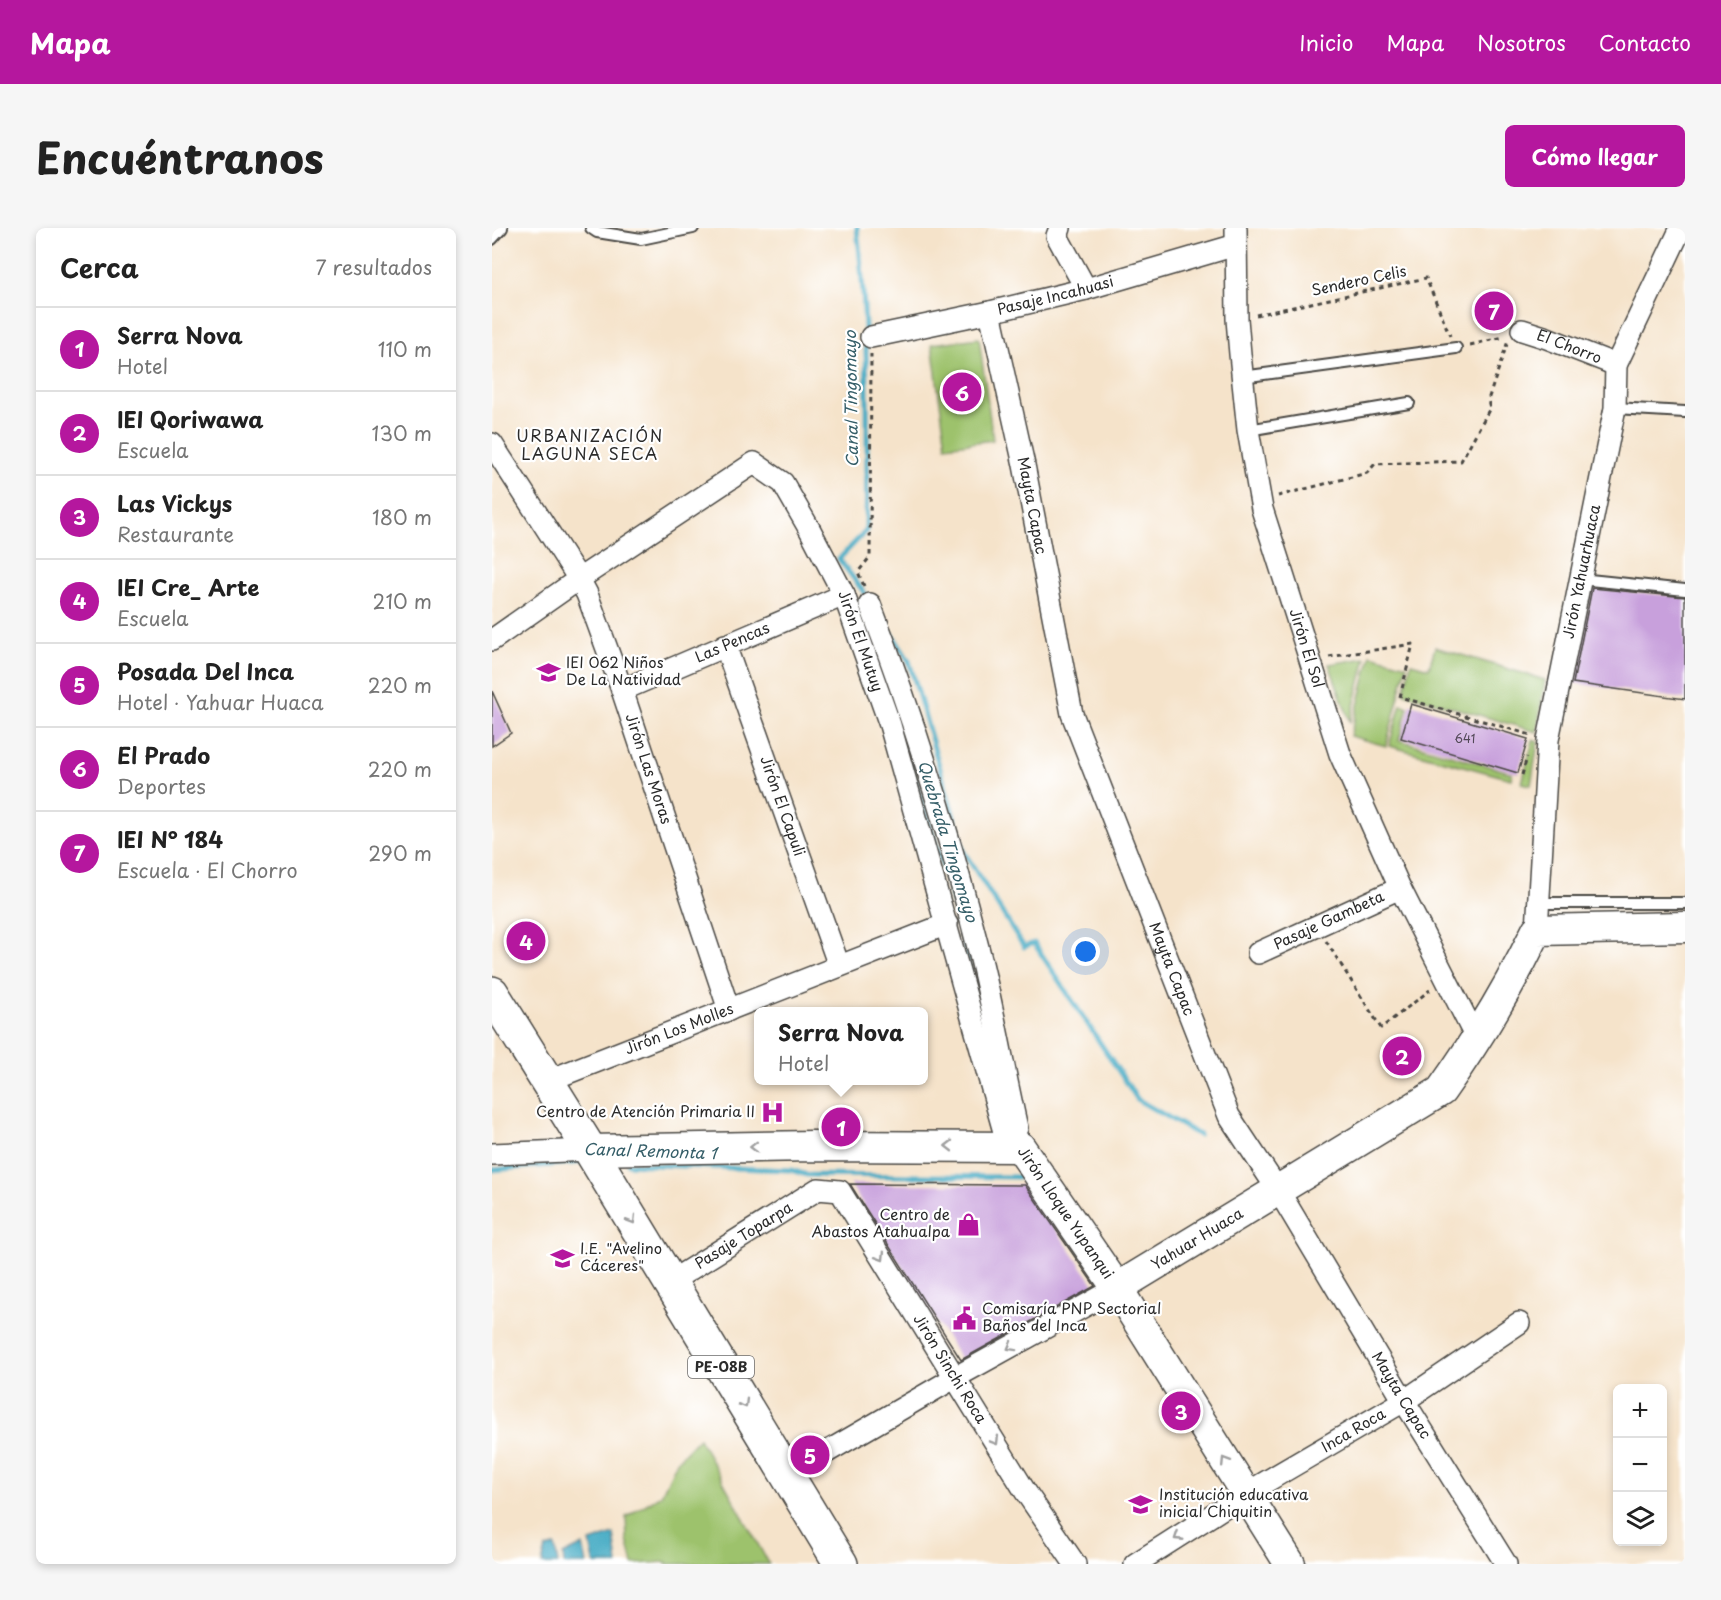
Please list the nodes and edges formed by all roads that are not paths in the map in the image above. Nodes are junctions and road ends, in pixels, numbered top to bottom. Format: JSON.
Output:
{"nodes":[{"id":1,"x":502,"y":228,"type":"edge"},
{"id":2,"x":591,"y":228,"type":"edge"},
{"id":3,"x":693,"y":228,"type":"edge"},
{"id":4,"x":1060,"y":228,"type":"edge"},
{"id":5,"x":1682,"y":228,"type":"edge"},
{"id":6,"x":1236,"y":236,"type":"edge"},
{"id":7,"x":492,"y":239,"type":"edge"},
{"id":8,"x":1086,"y":289,"type":"junction"},
{"id":9,"x":990,"y":312,"type":"junction"},
{"id":10,"x":1517,"y":333,"type":"road end"},
{"id":11,"x":872,"y":337,"type":"road end"},
{"id":12,"x":1456,"y":348,"type":"road end"},
{"id":13,"x":1616,"y":365,"type":"junction"},
{"id":14,"x":1242,"y":377,"type":"junction"},
{"id":15,"x":1409,"y":403,"type":"dead end"},
{"id":16,"x":1615,"y":408,"type":"junction"},
{"id":17,"x":1685,"y":412,"type":"edge"},
{"id":18,"x":1248,"y":430,"type":"junction"},
{"id":19,"x":492,"y":444,"type":"edge"},
{"id":20,"x":579,"y":579,"type":"junction"},
{"id":21,"x":1580,"y":579,"type":"junction"},
{"id":22,"x":1685,"y":590,"type":"edge"},
{"id":23,"x":843,"y":596,"type":"junction"},
{"id":24,"x":870,"y":604,"type":"road end"},
{"id":25,"x":492,"y":640,"type":"edge"},
{"id":26,"x":725,"y":645,"type":"junction"},
{"id":27,"x":622,"y":690,"type":"junction"},
{"id":28,"x":1400,"y":888,"type":"junction"},
{"id":29,"x":1685,"y":903,"type":"edge"},
{"id":30,"x":1538,"y":916,"type":"junction"},
{"id":31,"x":947,"y":924,"type":"junction"},
{"id":32,"x":1685,"y":927,"type":"edge"},
{"id":33,"x":1258,"y":953,"type":"dead end"},
{"id":34,"x":840,"y":966,"type":"junction"},
{"id":35,"x":492,"y":993,"type":"edge"},
{"id":36,"x":729,"y":1010,"type":"junction"},
{"id":37,"x":1477,"y":1040,"type":"junction"},
{"id":38,"x":547,"y":1082,"type":"junction"},
{"id":39,"x":1014,"y":1146,"type":"junction"},
{"id":40,"x":492,"y":1154,"type":"edge"},
{"id":41,"x":595,"y":1159,"type":"junction"},
{"id":42,"x":818,"y":1190,"type":"joint"},
{"id":43,"x":1278,"y":1190,"type":"junction"},
{"id":44,"x":670,"y":1282,"type":"junction"},
{"id":45,"x":1117,"y":1288,"type":"junction"},
{"id":46,"x":1519,"y":1323,"type":"dead end"},
{"id":47,"x":956,"y":1377,"type":"junction"},
{"id":48,"x":1404,"y":1401,"type":"junction"},
{"id":49,"x":787,"y":1475,"type":"junction"},
{"id":50,"x":1245,"y":1494,"type":"junction"},
{"id":51,"x":841,"y":1564,"type":"edge"},
{"id":52,"x":1075,"y":1564,"type":"edge"},
{"id":53,"x":1135,"y":1564,"type":"edge"},
{"id":54,"x":1290,"y":1564,"type":"edge"},
{"id":55,"x":1506,"y":1564,"type":"edge"}],
"edges":[{"from":1,"to":7,"type":"lane"},
{"from":2,"to":3,"type":"lane"},
{"from":4,"to":8,"type":"street"},
{"from":5,"to":13,"type":"street","name":"Jirón Yahuarhuaca"},
{"from":6,"to":8,"type":"street","name":"Pasaje Incahuasi"},
{"from":6,"to":14,"type":"street","name":"Jirón El Sol"},
{"from":8,"to":9,"type":"street","name":"Pasaje Incahuasi"},
{"from":9,"to":11,"type":"street","name":"Pasaje Incahuasi"},
{"from":9,"to":43,"type":"street","name":"Mayta Capac"},
{"from":10,"to":13,"type":"street","name":"El Chorro"},
{"from":12,"to":14,"type":"lane"},
{"from":13,"to":16,"type":"street","name":"Jirón Yahuarhuaca"},
{"from":14,"to":18,"type":"street","name":"Jirón El Sol"},
{"from":15,"to":18,"type":"lane"},
{"from":16,"to":17,"type":"lane"},
{"from":16,"to":21,"type":"street","name":"Jirón Yahuarhuaca"},
{"from":18,"to":28,"type":"street","name":"Jirón El Sol"},
{"from":19,"to":20,"type":"street","name":"Jirón Las Moras"},
{"from":20,"to":23,"type":"street","name":"Jirón El Mutuy"},
{"from":20,"to":25,"type":"street","name":"Jirón El Mutuy"},
{"from":20,"to":27,"type":"street","name":"Jirón Las Moras"},
{"from":21,"to":22,"type":"lane"},
{"from":21,"to":30,"type":"street","name":"Jirón Yahuarhuaca"},
{"from":23,"to":26,"type":"street","name":"Las Pencas"},
{"from":23,"to":31,"type":"street","name":"Jirón El Mutuy"},
{"from":24,"to":39,"type":"street"},
{"from":26,"to":27,"type":"street","name":"Las Pencas"},
{"from":26,"to":34,"type":"street","name":"Jirón El Capuli"},
{"from":27,"to":36,"type":"street","name":"Jirón Las Moras"},
{"from":28,"to":33,"type":"street","name":"Pasaje Gambeta"},
{"from":28,"to":37,"type":"street","name":"Jirón El Sol"},
{"from":29,"to":30,"type":"lane"},
{"from":30,"to":32,"type":"street"},
{"from":30,"to":37,"type":"street","name":"Yahuar Huaca"},
{"from":31,"to":34,"type":"street","name":"Jirón Los Molles"},
{"from":31,"to":39,"type":"street","name":"Jirón El Mutuy"},
{"from":34,"to":36,"type":"street","name":"Jirón Los Molles"},
{"from":35,"to":38,"type":"main road","number":"PE-08B"},
{"from":36,"to":38,"type":"street","name":"Jirón Los Molles"},
{"from":37,"to":43,"type":"street","name":"Yahuar Huaca"},
{"from":38,"to":41,"type":"main road","number":"PE-08B"},
{"from":39,"to":41,"type":"street","one_way":true},
{"from":39,"to":45,"type":"street","name":"Jirón Lloque Yupanqui"},
{"from":40,"to":41,"type":"street"},
{"from":41,"to":44,"type":"main road","number":"PE-08B","one_way":true},
{"from":42,"to":44,"type":"street","name":"Pasaje Toparpa"},
{"from":42,"to":47,"type":"street","name":"Jirón Sinchi Roca","one_way":true},
{"from":43,"to":45,"type":"street","name":"Yahuar Huaca"},
{"from":43,"to":48,"type":"street","name":"Mayta Capac"},
{"from":44,"to":49,"type":"main road","number":"PE-08B","one_way":true},
{"from":45,"to":47,"type":"street","name":"Yahuar Huaca","one_way":true},
{"from":50,"to":45,"type":"street","name":"Jirón Lloque Yupanqui","one_way":true},
{"from":46,"to":48,"type":"street","name":"Inca Roca"},
{"from":47,"to":49,"type":"street","name":"Yahuar Huaca"},
{"from":47,"to":52,"type":"street","name":"Jirón Sinchi Roca","one_way":true},
{"from":48,"to":50,"type":"street","name":"Inca Roca"},
{"from":48,"to":55,"type":"street","name":"Mayta Capac"},
{"from":49,"to":51,"type":"main road","number":"PE-08B"},
{"from":50,"to":53,"type":"street","name":"Inca Roca","one_way":true},
{"from":50,"to":54,"type":"street","name":"Jirón Lloque Yupanqui"}]}
